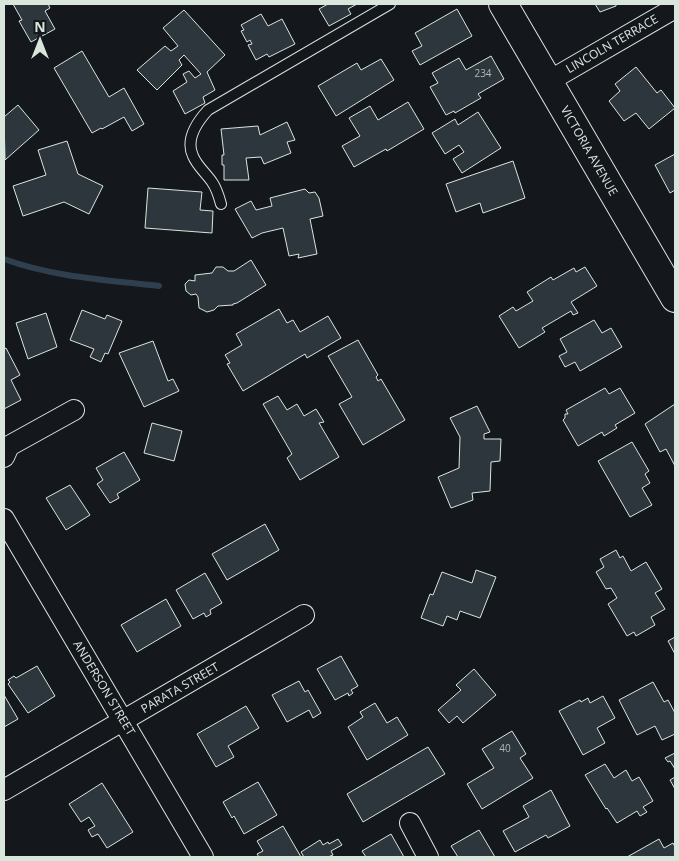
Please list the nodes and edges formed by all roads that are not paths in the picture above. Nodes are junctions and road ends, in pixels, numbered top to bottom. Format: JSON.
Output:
{"nodes":[{"id":1,"x":390,"y":4,"type":"edge"},
{"id":2,"x":503,"y":4,"type":"edge"},
{"id":3,"x":675,"y":8,"type":"edge"},
{"id":4,"x":549,"y":81,"type":"junction"},
{"id":5,"x":221,"y":204,"type":"dead end"},
{"id":6,"x":675,"y":298,"type":"edge"},
{"id":7,"x":74,"y":410,"type":"dead end"},
{"id":8,"x":4,"y":457,"type":"edge"},
{"id":9,"x":4,"y":519,"type":"edge"},
{"id":10,"x":304,"y":615,"type":"dead end"},
{"id":11,"x":123,"y":721,"type":"junction"},
{"id":12,"x":4,"y":790,"type":"edge"},
{"id":13,"x":410,"y":823,"type":"dead end"},
{"id":14,"x":203,"y":857,"type":"edge"},
{"id":15,"x":428,"y":857,"type":"edge"}],
"edges":[{"from":1,"to":5,"type":"lane"},
{"from":2,"to":4,"type":"street","name":"VICTORIA AVENUE"},
{"from":3,"to":4,"type":"street","name":"LINCOLN TERRACE"},
{"from":4,"to":6,"type":"street","name":"VICTORIA AVENUE"},
{"from":7,"to":8,"type":"street"},
{"from":9,"to":11,"type":"street","name":"ANDERSON STREET"},
{"from":10,"to":11,"type":"street","name":"PARATA STREET"},
{"from":11,"to":12,"type":"street","name":"PARATA STREET"},
{"from":11,"to":14,"type":"street","name":"ANDERSON STREET"},
{"from":13,"to":15,"type":"street"}]}
